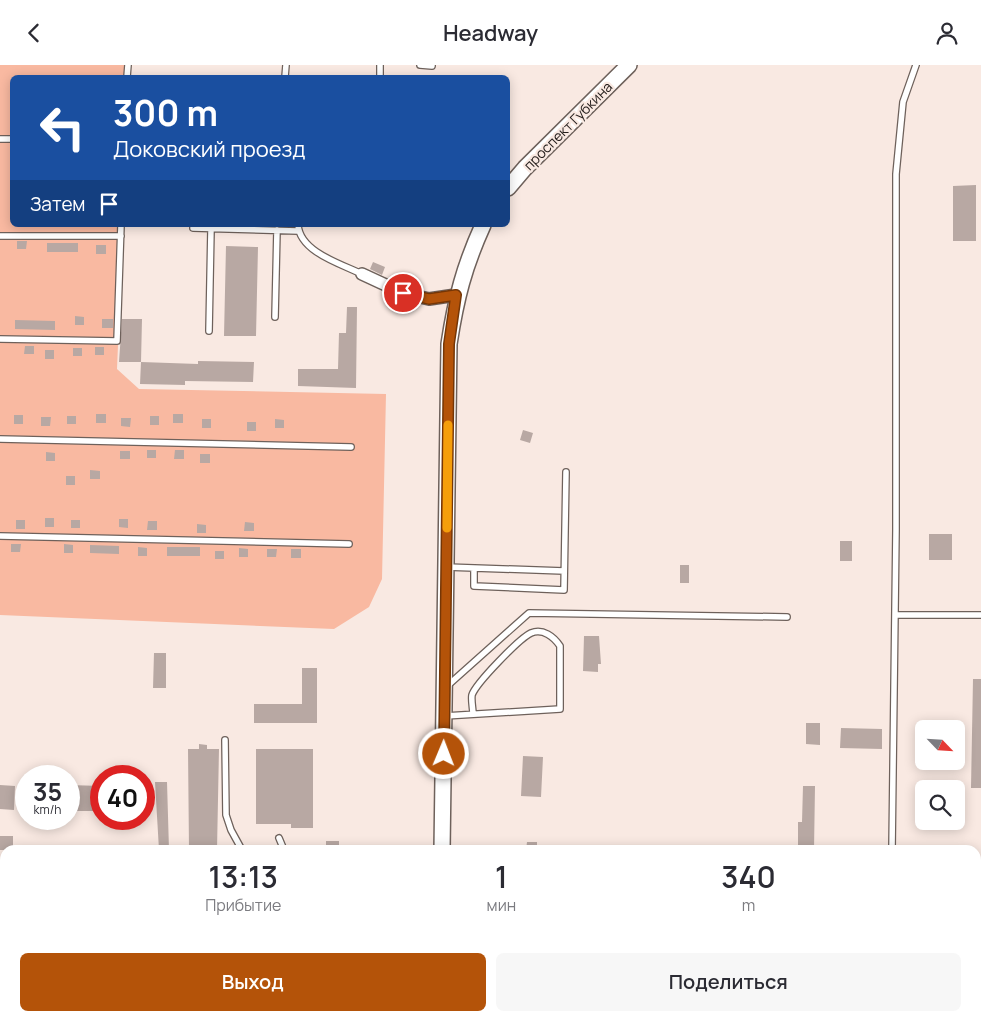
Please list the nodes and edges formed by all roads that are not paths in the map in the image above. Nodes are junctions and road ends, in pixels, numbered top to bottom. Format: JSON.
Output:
{"nodes":[{"id":1,"x":420,"y":65,"type":"edge"},
{"id":2,"x":629,"y":65,"type":"edge"},
{"id":3,"x":916,"y":65,"type":"edge"},
{"id":4,"x":432,"y":66,"type":"edge"},
{"id":5,"x":510,"y":186,"type":"edge"},
{"id":6,"x":121,"y":227,"type":"edge"},
{"id":7,"x":483,"y":227,"type":"edge"},
{"id":8,"x":192,"y":228,"type":"dead end"},
{"id":9,"x":298,"y":228,"type":"edge"},
{"id":10,"x":211,"y":229,"type":"junction"},
{"id":11,"x":277,"y":230,"type":"junction"},
{"id":12,"x":121,"y":236,"type":"junction"},
{"id":13,"x":0,"y":237,"type":"edge"},
{"id":14,"x":362,"y":274,"type":"joint"},
{"id":15,"x":456,"y":295,"type":"junction"},
{"id":16,"x":275,"y":317,"type":"dead end"},
{"id":17,"x":209,"y":331,"type":"dead end"},
{"id":18,"x":0,"y":339,"type":"edge"},
{"id":19,"x":0,"y":439,"type":"edge"},
{"id":20,"x":351,"y":447,"type":"dead end"},
{"id":21,"x":566,"y":473,"type":"dead end"},
{"id":22,"x":0,"y":536,"type":"edge"},
{"id":23,"x":349,"y":544,"type":"dead end"},
{"id":24,"x":446,"y":567,"type":"junction"},
{"id":25,"x":474,"y":568,"type":"junction"},
{"id":26,"x":564,"y":571,"type":"junction"},
{"id":27,"x":895,"y":615,"type":"junction"},
{"id":28,"x":981,"y":615,"type":"edge"},
{"id":29,"x":787,"y":617,"type":"dead end"},
{"id":30,"x":445,"y":689,"type":"junction"},
{"id":31,"x":473,"y":714,"type":"junction"},
{"id":32,"x":445,"y":716,"type":"junction"},
{"id":33,"x":225,"y":740,"type":"dead end"},
{"id":34,"x":279,"y":838,"type":"dead end"},
{"id":35,"x":239,"y":845,"type":"edge"},
{"id":36,"x":282,"y":845,"type":"edge"},
{"id":37,"x":442,"y":845,"type":"edge"},
{"id":38,"x":892,"y":845,"type":"edge"}],
"edges":[{"from":1,"to":4,"type":"lane"},
{"from":2,"to":5,"type":"street","name":"проспект Губкина"},
{"from":3,"to":27,"type":"lane"},
{"from":6,"to":12,"type":"lane"},
{"from":7,"to":15,"type":"street"},
{"from":8,"to":10,"type":"lane"},
{"from":9,"to":11,"type":"lane"},
{"from":9,"to":14,"type":"lane"},
{"from":10,"to":11,"type":"lane"},
{"from":10,"to":17,"type":"lane"},
{"from":11,"to":16,"type":"lane"},
{"from":12,"to":13,"type":"lane"},
{"from":12,"to":18,"type":"lane"},
{"from":14,"to":15,"type":"street"},
{"from":15,"to":24,"type":"street"},
{"from":19,"to":20,"type":"lane"},
{"from":21,"to":26,"type":"lane"},
{"from":22,"to":23,"type":"lane"},
{"from":24,"to":25,"type":"lane"},
{"from":24,"to":30,"type":"street"},
{"from":25,"to":26,"type":"lane"},
{"from":25,"to":26,"type":"lane"},
{"from":27,"to":28,"type":"lane"},
{"from":27,"to":38,"type":"lane"},
{"from":29,"to":30,"type":"lane"},
{"from":30,"to":32,"type":"street"},
{"from":31,"to":31,"type":"lane"},
{"from":31,"to":32,"type":"lane"},
{"from":32,"to":37,"type":"street"},
{"from":33,"to":35,"type":"lane"},
{"from":34,"to":36,"type":"lane"}]}
